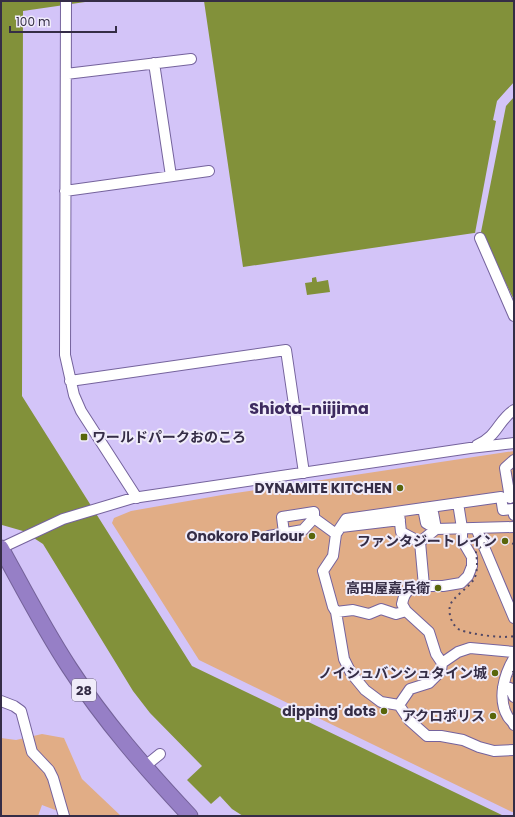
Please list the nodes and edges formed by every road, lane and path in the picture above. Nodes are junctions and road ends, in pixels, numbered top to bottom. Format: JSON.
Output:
{"nodes":[{"id":1,"x":66,"y":4,"type":"edge"},
{"id":2,"x":190,"y":59,"type":"dead end"},
{"id":3,"x":154,"y":63,"type":"junction"},
{"id":4,"x":66,"y":74,"type":"junction"},
{"id":5,"x":209,"y":171,"type":"dead end"},
{"id":6,"x":171,"y":176,"type":"junction"},
{"id":7,"x":65,"y":191,"type":"junction"},
{"id":8,"x":480,"y":238,"type":"dead end"},
{"id":9,"x":514,"y":316,"type":"edge"},
{"id":10,"x":70,"y":381,"type":"junction"},
{"id":11,"x":514,"y":410,"type":"edge"},
{"id":12,"x":513,"y":444,"type":"edge"},
{"id":13,"x":470,"y":448,"type":"junction"},
{"id":14,"x":514,"y":459,"type":"edge"},
{"id":15,"x":304,"y":473,"type":"junction"},
{"id":16,"x":137,"y":498,"type":"junction"},
{"id":17,"x":510,"y":498,"type":"dead end"},
{"id":18,"x":458,"y":503,"type":"junction"},
{"id":19,"x":428,"y":507,"type":"junction"},
{"id":20,"x":514,"y":515,"type":"edge"},
{"id":21,"x":399,"y":516,"type":"junction"},
{"id":22,"x":314,"y":518,"type":"junction"},
{"id":23,"x":514,"y":527,"type":"edge"},
{"id":24,"x":462,"y":528,"type":"junction"},
{"id":25,"x":476,"y":528,"type":"junction"},
{"id":26,"x":436,"y":529,"type":"junction"},
{"id":27,"x":338,"y":530,"type":"junction"},
{"id":28,"x":284,"y":533,"type":"junction"},
{"id":29,"x":269,"y":536,"type":"dead end"},
{"id":30,"x":420,"y":542,"type":"junction"},
{"id":31,"x":1,"y":548,"type":"edge"},
{"id":32,"x":424,"y":586,"type":"junction"},
{"id":33,"x":406,"y":611,"type":"junction"},
{"id":34,"x":336,"y":612,"type":"junction"},
{"id":35,"x":514,"y":618,"type":"edge"},
{"id":36,"x":514,"y":655,"type":"edge"},
{"id":37,"x":442,"y":663,"type":"junction"},
{"id":38,"x":503,"y":686,"type":"junction"},
{"id":39,"x":514,"y":697,"type":"edge"},
{"id":40,"x":1,"y":701,"type":"edge"},
{"id":41,"x":399,"y":705,"type":"junction"},
{"id":42,"x":425,"y":707,"type":"dead end"},
{"id":43,"x":514,"y":722,"type":"edge"},
{"id":44,"x":418,"y":728,"type":"junction"},
{"id":45,"x":514,"y":750,"type":"edge"},
{"id":46,"x":160,"y":754,"type":"dead end"},
{"id":47,"x":144,"y":767,"type":"junction"},
{"id":48,"x":64,"y":816,"type":"edge"},
{"id":49,"x":190,"y":816,"type":"edge"}],
"edges":[{"from":1,"to":4,"type":"street"},
{"from":2,"to":3,"type":"street"},
{"from":3,"to":4,"type":"street"},
{"from":3,"to":6,"type":"street"},
{"from":4,"to":7,"type":"street"},
{"from":5,"to":6,"type":"street"},
{"from":6,"to":7,"type":"street"},
{"from":7,"to":10,"type":"street"},
{"from":8,"to":9,"type":"street"},
{"from":10,"to":15,"type":"street"},
{"from":10,"to":16,"type":"street"},
{"from":11,"to":13,"type":"street"},
{"from":12,"to":13,"type":"street"},
{"from":12,"to":14,"type":"street"},
{"from":13,"to":15,"type":"street"},
{"from":14,"to":17,"type":"street"},
{"from":15,"to":16,"type":"street"},
{"from":16,"to":31,"type":"street"},
{"from":18,"to":19,"type":"street"},
{"from":18,"to":20,"type":"street"},
{"from":18,"to":24,"type":"street"},
{"from":19,"to":21,"type":"street"},
{"from":19,"to":26,"type":"street"},
{"from":21,"to":27,"type":"street"},
{"from":21,"to":30,"type":"street"},
{"from":22,"to":27,"type":"street"},
{"from":22,"to":28,"type":"street"},
{"from":22,"to":28,"type":"street"},
{"from":23,"to":25,"type":"street"},
{"from":24,"to":25,"type":"street"},
{"from":24,"to":26,"type":"street"},
{"from":24,"to":32,"type":"street"},
{"from":25,"to":35,"type":"street"},
{"from":26,"to":30,"type":"street"},
{"from":27,"to":34,"type":"street"},
{"from":28,"to":29,"type":"street"},
{"from":30,"to":32,"type":"street"},
{"from":31,"to":47,"type":"highway","number":"28"},
{"from":32,"to":33,"type":"street"},
{"from":33,"to":34,"type":"street"},
{"from":33,"to":37,"type":"street"},
{"from":34,"to":41,"type":"street"},
{"from":36,"to":37,"type":"street"},
{"from":36,"to":38,"type":"street"},
{"from":37,"to":41,"type":"street"},
{"from":38,"to":39,"type":"street"},
{"from":38,"to":43,"type":"street"},
{"from":40,"to":48,"type":"street"},
{"from":41,"to":44,"type":"street"},
{"from":42,"to":44,"type":"path"},
{"from":44,"to":45,"type":"street"},
{"from":46,"to":47,"type":"street"},
{"from":47,"to":49,"type":"highway","number":"28"}]}
